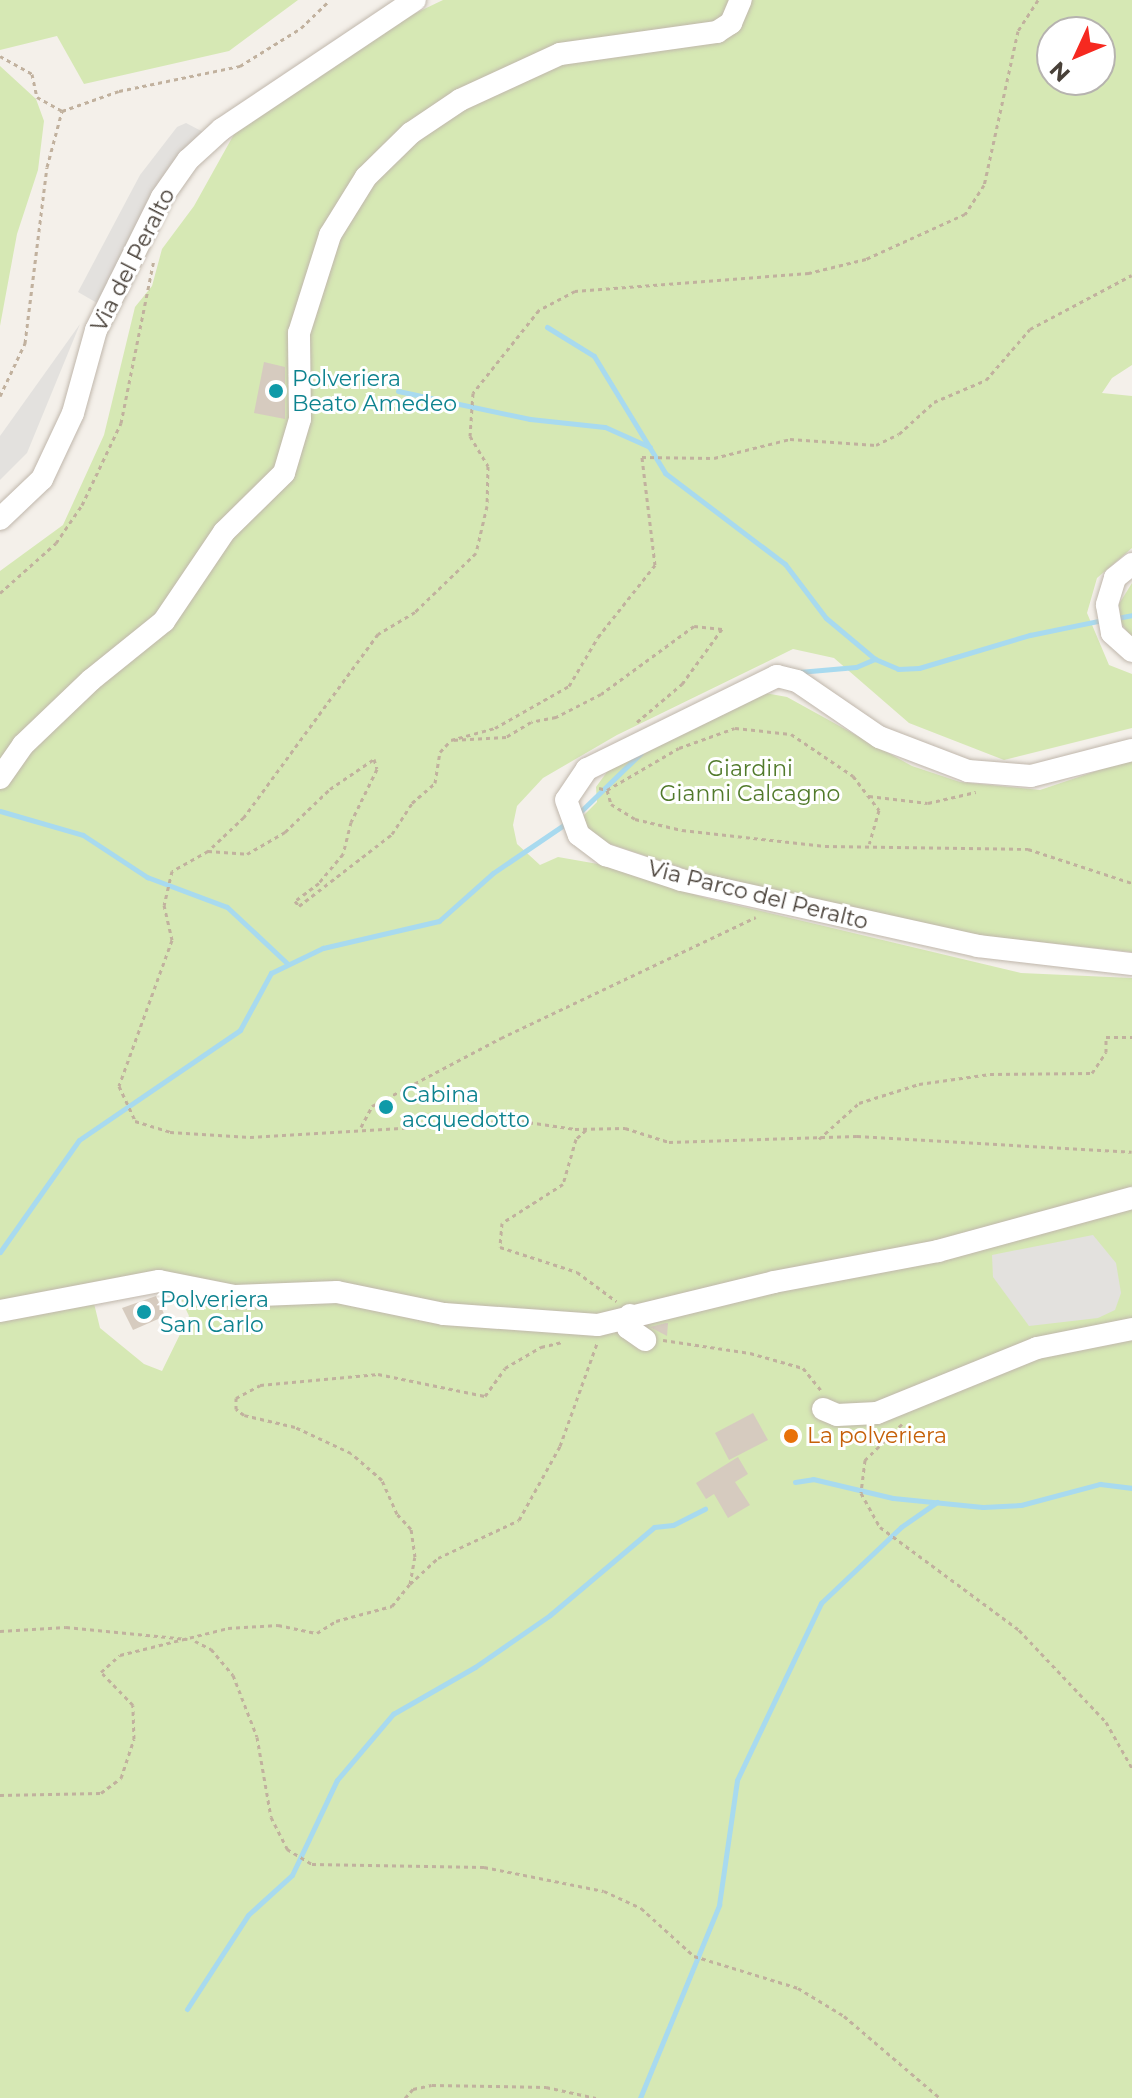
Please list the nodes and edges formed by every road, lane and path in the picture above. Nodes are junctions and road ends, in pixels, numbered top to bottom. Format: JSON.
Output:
{"nodes":[{"id":1,"x":330,"y":0,"type":"edge"},
{"id":2,"x":415,"y":0,"type":"edge"},
{"id":3,"x":741,"y":0,"type":"edge"},
{"id":4,"x":1038,"y":0,"type":"edge"},
{"id":5,"x":0,"y":56,"type":"edge"},
{"id":6,"x":62,"y":111,"type":"junction"},
{"id":7,"x":159,"y":247,"type":"dead end"},
{"id":8,"x":1132,"y":275,"type":"edge"},
{"id":9,"x":0,"y":396,"type":"edge"},
{"id":10,"x":0,"y":519,"type":"edge"},
{"id":11,"x":1128,"y":566,"type":"edge"},
{"id":12,"x":0,"y":593,"type":"edge"},
{"id":13,"x":1130,"y":651,"type":"edge"},
{"id":14,"x":632,"y":727,"type":"dead end"},
{"id":15,"x":451,"y":740,"type":"junction"},
{"id":16,"x":1132,"y":750,"type":"edge"},
{"id":17,"x":0,"y":778,"type":"edge"},
{"id":18,"x":596,"y":787,"type":"dead end"},
{"id":19,"x":607,"y":790,"type":"junction"},
{"id":20,"x":981,"y":791,"type":"dead end"},
{"id":21,"x":867,"y":795,"type":"junction"},
{"id":22,"x":869,"y":844,"type":"junction"},
{"id":23,"x":208,"y":851,"type":"junction"},
{"id":24,"x":1132,"y":883,"type":"edge"},
{"id":25,"x":757,"y":916,"type":"dead end"},
{"id":26,"x":1132,"y":964,"type":"edge"},
{"id":27,"x":1132,"y":1037,"type":"edge"},
{"id":28,"x":361,"y":1127,"type":"junction"},
{"id":29,"x":586,"y":1130,"type":"junction"},
{"id":30,"x":819,"y":1139,"type":"junction"},
{"id":31,"x":1132,"y":1152,"type":"edge"},
{"id":32,"x":1132,"y":1198,"type":"edge"},
{"id":33,"x":0,"y":1311,"type":"edge"},
{"id":34,"x":630,"y":1315,"type":"junction"},
{"id":35,"x":1132,"y":1329,"type":"edge"},
{"id":36,"x":599,"y":1336,"type":"dead end"},
{"id":37,"x":645,"y":1340,"type":"joint"},
{"id":38,"x":533,"y":1351,"type":"dead end"},
{"id":39,"x":919,"y":1400,"type":"junction"},
{"id":40,"x":823,"y":1409,"type":"joint"},
{"id":41,"x":410,"y":1584,"type":"junction"},
{"id":42,"x":0,"y":1631,"type":"edge"},
{"id":43,"x":193,"y":1640,"type":"junction"},
{"id":44,"x":1132,"y":1768,"type":"edge"},
{"id":45,"x":0,"y":1795,"type":"edge"},
{"id":46,"x":405,"y":2098,"type":"edge"},
{"id":47,"x":596,"y":2098,"type":"edge"},
{"id":48,"x":940,"y":2098,"type":"edge"}],
"edges":[{"from":1,"to":6,"type":"path"},
{"from":2,"to":10,"type":"street","name":"Via del Peralto"},
{"from":3,"to":17,"type":"street"},
{"from":4,"to":23,"type":"path"},
{"from":5,"to":6,"type":"path"},
{"from":6,"to":9,"type":"path"},
{"from":7,"to":12,"type":"path"},
{"from":8,"to":15,"type":"path"},
{"from":11,"to":13,"type":"street"},
{"from":14,"to":15,"type":"path"},
{"from":15,"to":23,"type":"path"},
{"from":16,"to":26,"type":"street","name":"Via Parco del Peralto"},
{"from":18,"to":19,"type":"path"},
{"from":19,"to":21,"type":"path"},
{"from":19,"to":22,"type":"path"},
{"from":20,"to":21,"type":"path"},
{"from":21,"to":22,"type":"path"},
{"from":22,"to":24,"type":"path"},
{"from":23,"to":28,"type":"path"},
{"from":25,"to":28,"type":"path"},
{"from":27,"to":30,"type":"path"},
{"from":28,"to":29,"type":"path"},
{"from":29,"to":30,"type":"path"},
{"from":29,"to":34,"type":"path"},
{"from":30,"to":31,"type":"path"},
{"from":32,"to":34,"type":"street"},
{"from":33,"to":34,"type":"street"},
{"from":34,"to":37,"type":"street"},
{"from":35,"to":39,"type":"street"},
{"from":36,"to":41,"type":"path"},
{"from":37,"to":40,"type":"path"},
{"from":38,"to":41,"type":"path"},
{"from":39,"to":40,"type":"street"},
{"from":39,"to":44,"type":"path"},
{"from":41,"to":43,"type":"path"},
{"from":42,"to":43,"type":"path"},
{"from":43,"to":45,"type":"path"},
{"from":43,"to":48,"type":"path"},
{"from":46,"to":47,"type":"path"}]}
